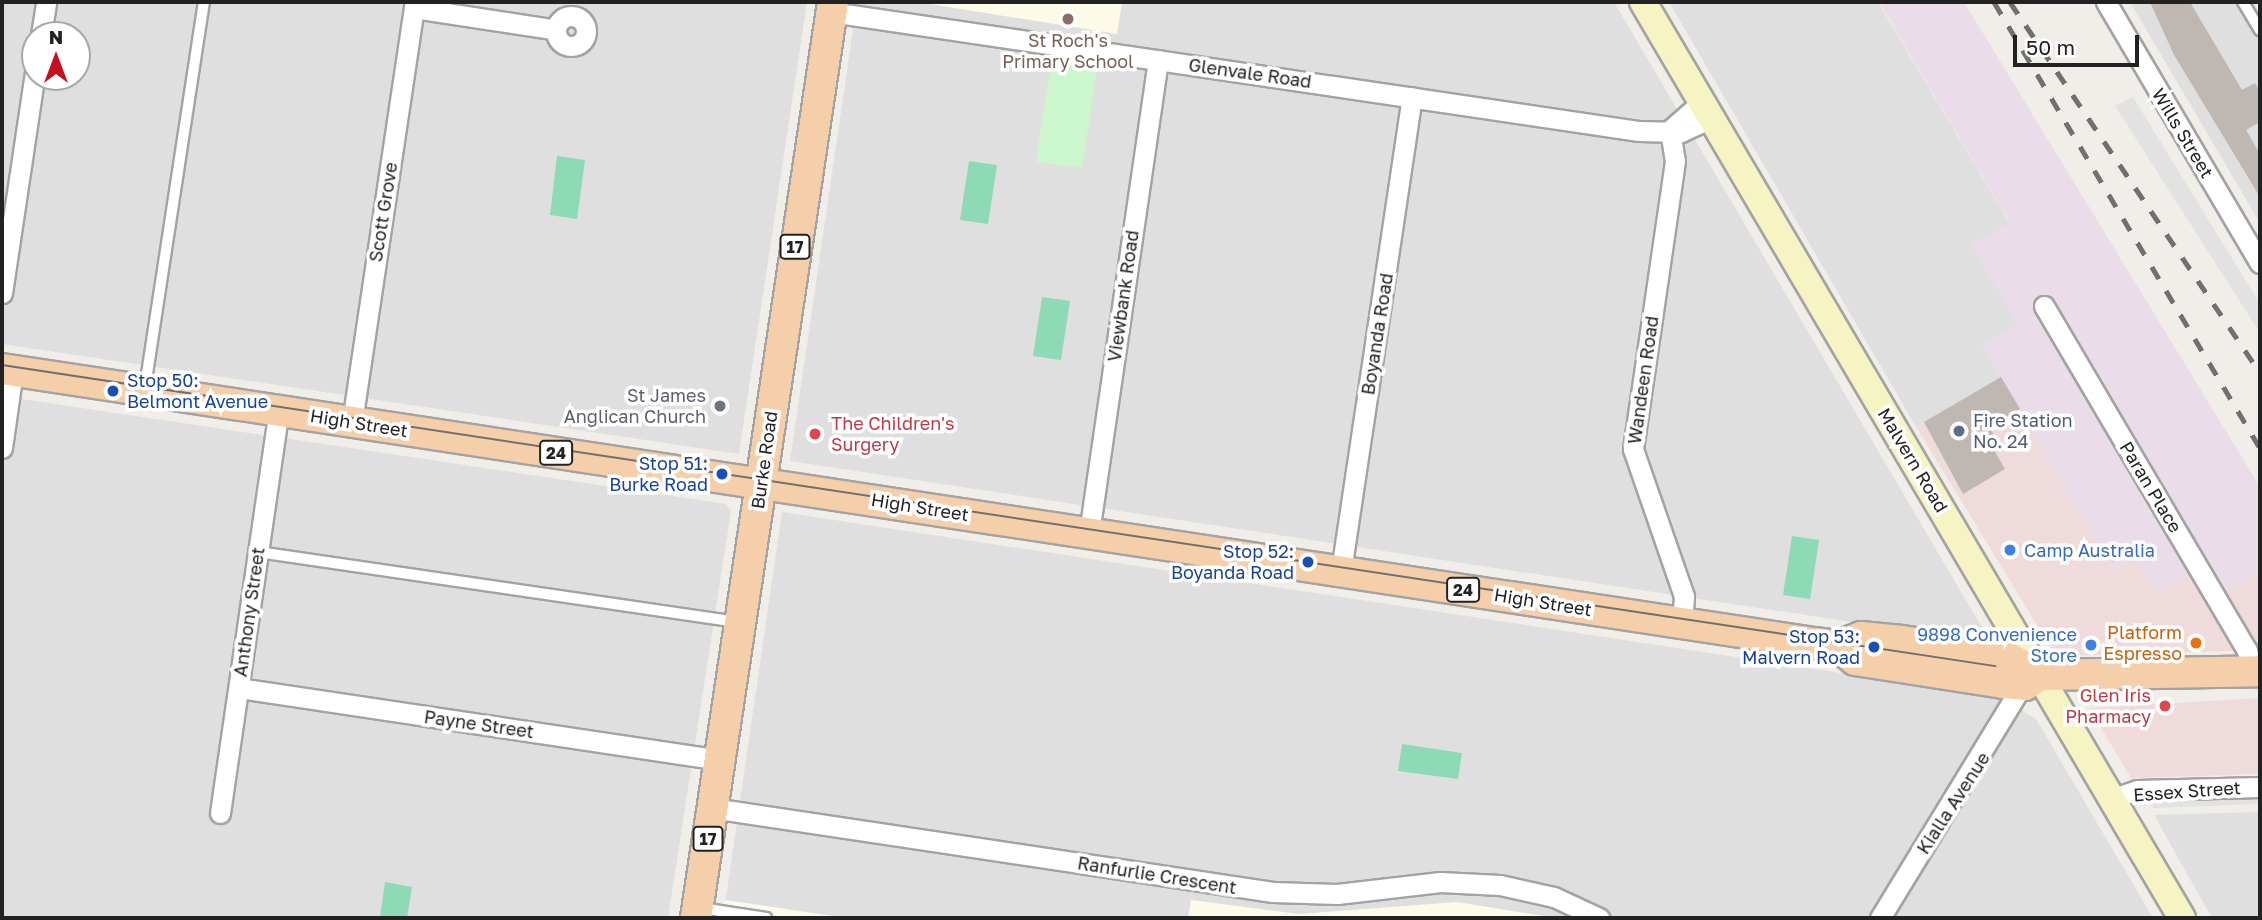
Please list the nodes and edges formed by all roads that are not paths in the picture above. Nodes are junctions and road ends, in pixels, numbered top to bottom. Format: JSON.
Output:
{"nodes":[{"id":1,"x":46,"y":2,"type":"edge"},
{"id":2,"x":204,"y":2,"type":"edge"},
{"id":3,"x":1643,"y":2,"type":"edge"},
{"id":4,"x":2106,"y":2,"type":"edge"},
{"id":5,"x":2244,"y":2,"type":"edge"},
{"id":6,"x":414,"y":5,"type":"edge"},
{"id":7,"x":832,"y":7,"type":"edge"},
{"id":8,"x":43,"y":21,"type":"edge"},
{"id":9,"x":552,"y":29,"type":"dead end"},
{"id":10,"x":2260,"y":30,"type":"edge"},
{"id":11,"x":1158,"y":60,"type":"junction"},
{"id":12,"x":31,"y":91,"type":"edge"},
{"id":13,"x":1412,"y":97,"type":"junction"},
{"id":14,"x":1706,"y":110,"type":"junction"},
{"id":15,"x":1670,"y":130,"type":"junction"},
{"id":16,"x":8,"y":206,"type":"edge"},
{"id":17,"x":2260,"y":263,"type":"edge"},
{"id":18,"x":2,"y":293,"type":"edge"},
{"id":19,"x":2044,"y":306,"type":"dead end"},
{"id":20,"x":7,"y":370,"type":"edge"},
{"id":21,"x":145,"y":391,"type":"junction"},
{"id":22,"x":279,"y":411,"type":"junction"},
{"id":23,"x":352,"y":422,"type":"junction"},
{"id":24,"x":2,"y":448,"type":"edge"},
{"id":25,"x":760,"y":484,"type":"junction"},
{"id":26,"x":1089,"y":533,"type":"junction"},
{"id":27,"x":258,"y":552,"type":"junction"},
{"id":28,"x":1342,"y":571,"type":"junction"},
{"id":29,"x":740,"y":622,"type":"junction"},
{"id":30,"x":1682,"y":623,"type":"junction"},
{"id":31,"x":2256,"y":671,"type":"edge"},
{"id":32,"x":2031,"y":680,"type":"junction"},
{"id":33,"x":239,"y":688,"type":"junction"},
{"id":34,"x":720,"y":760,"type":"junction"},
{"id":35,"x":2260,"y":787,"type":"edge"},
{"id":36,"x":2114,"y":798,"type":"junction"},
{"id":37,"x":712,"y":807,"type":"junction"},
{"id":38,"x":220,"y":813,"type":"dead end"},
{"id":39,"x":697,"y":913,"type":"edge"},
{"id":40,"x":766,"y":918,"type":"edge"},
{"id":41,"x":1599,"y":918,"type":"edge"},
{"id":42,"x":1880,"y":918,"type":"edge"},
{"id":43,"x":2182,"y":918,"type":"edge"}],
"edges":[{"from":1,"to":8,"type":"street"},
{"from":2,"to":21,"type":"lane"},
{"from":3,"to":14,"type":"main road","name":"Malvern Road"},
{"from":4,"to":17,"type":"street","name":"Wills Street"},
{"from":5,"to":10,"type":"lane"},
{"from":6,"to":9,"type":"street"},
{"from":6,"to":23,"type":"street","name":"Scott Grove"},
{"from":7,"to":11,"type":"street","name":"Glenvale Road"},
{"from":7,"to":25,"type":"main road","name":"Burke Road","number":"17"},
{"from":11,"to":13,"type":"street","name":"Glenvale Road"},
{"from":11,"to":26,"type":"street","name":"Viewbank Road"},
{"from":12,"to":16,"type":"street"},
{"from":13,"to":15,"type":"street","name":"Glenvale Road"},
{"from":13,"to":28,"type":"street","name":"Boyanda Road"},
{"from":14,"to":15,"type":"street"},
{"from":14,"to":32,"type":"main road","name":"Malvern Road"},
{"from":15,"to":30,"type":"street","name":"Wandeen Road"},
{"from":16,"to":18,"type":"street"},
{"from":19,"to":31,"type":"street","name":"Paran Place"},
{"from":20,"to":21,"type":"main road","name":"High Street","number":"24"},
{"from":20,"to":24,"type":"street"},
{"from":21,"to":22,"type":"main road","name":"High Street","number":"24"},
{"from":22,"to":23,"type":"main road","name":"High Street","number":"24"},
{"from":22,"to":27,"type":"street","name":"Anthony Street"},
{"from":23,"to":25,"type":"main road","name":"High Street","number":"24"},
{"from":25,"to":26,"type":"main road","name":"High Street","number":"24"},
{"from":25,"to":29,"type":"main road","name":"Burke Road","number":"17"},
{"from":26,"to":28,"type":"main road","name":"High Street","number":"24"},
{"from":27,"to":29,"type":"lane"},
{"from":27,"to":33,"type":"street","name":"Anthony Street"},
{"from":28,"to":30,"type":"main road","name":"High Street","number":"24"},
{"from":29,"to":34,"type":"main road","name":"Burke Road","number":"17"},
{"from":30,"to":32,"type":"main road","name":"High Street","number":"24"},
{"from":31,"to":32,"type":"main road"},
{"from":32,"to":36,"type":"main road","name":"Malvern Road"},
{"from":32,"to":42,"type":"street","name":"Kialla Avenue"},
{"from":33,"to":34,"type":"street","name":"Payne Street"},
{"from":33,"to":38,"type":"street","name":"Anthony Street"},
{"from":34,"to":37,"type":"main road","name":"Burke Road","number":"17"},
{"from":35,"to":36,"type":"street","name":"Essex Street"},
{"from":36,"to":43,"type":"main road","name":"Malvern Road"},
{"from":37,"to":39,"type":"main road","name":"Burke Road","number":"17"},
{"from":37,"to":41,"type":"street","name":"Ranfurlie Crescent"},
{"from":39,"to":40,"type":"lane"}]}
